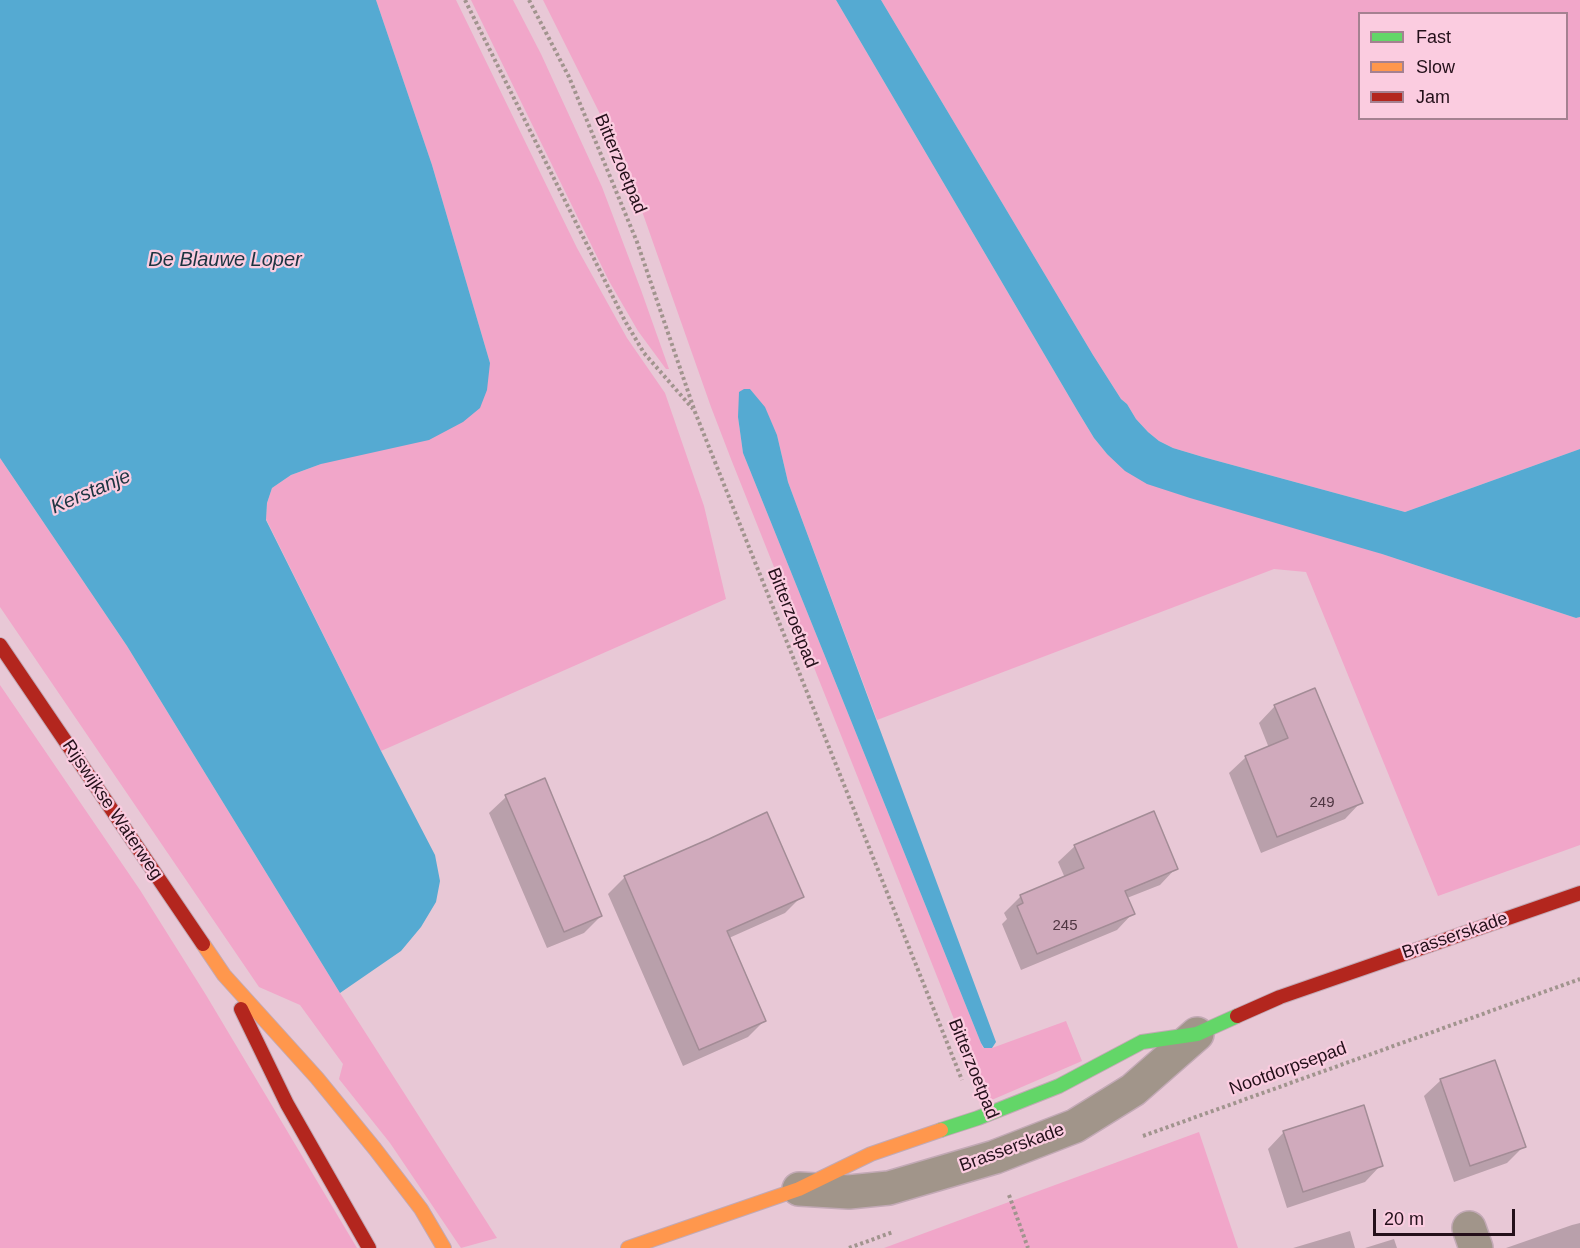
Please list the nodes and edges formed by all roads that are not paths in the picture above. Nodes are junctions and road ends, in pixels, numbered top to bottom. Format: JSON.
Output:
{"nodes":[{"id":1,"x":0,"y":645,"type":"edge"},
{"id":2,"x":1580,"y":893,"type":"edge"},
{"id":3,"x":224,"y":975,"type":"junction"},
{"id":4,"x":1197,"y":1034,"type":"junction"},
{"id":5,"x":799,"y":1189,"type":"junction"},
{"id":6,"x":369,"y":1248,"type":"edge"},
{"id":7,"x":444,"y":1248,"type":"edge"},
{"id":8,"x":628,"y":1248,"type":"edge"}],
"edges":[{"from":1,"to":3,"type":"main road","name":"Rijswijkse Waterweg"},
{"from":2,"to":4,"type":"main road","name":"Brasserskade"},
{"from":3,"to":6,"type":"main road","name":"Rijswijkse Waterweg"},
{"from":3,"to":7,"type":"main road","name":"Rijswijkse Waterweg"},
{"from":4,"to":5,"type":"main road","name":"Brasserskade"},
{"from":4,"to":5,"type":"street","name":"Brasserskade"},
{"from":5,"to":8,"type":"main road","name":"Brasserskade"}]}
